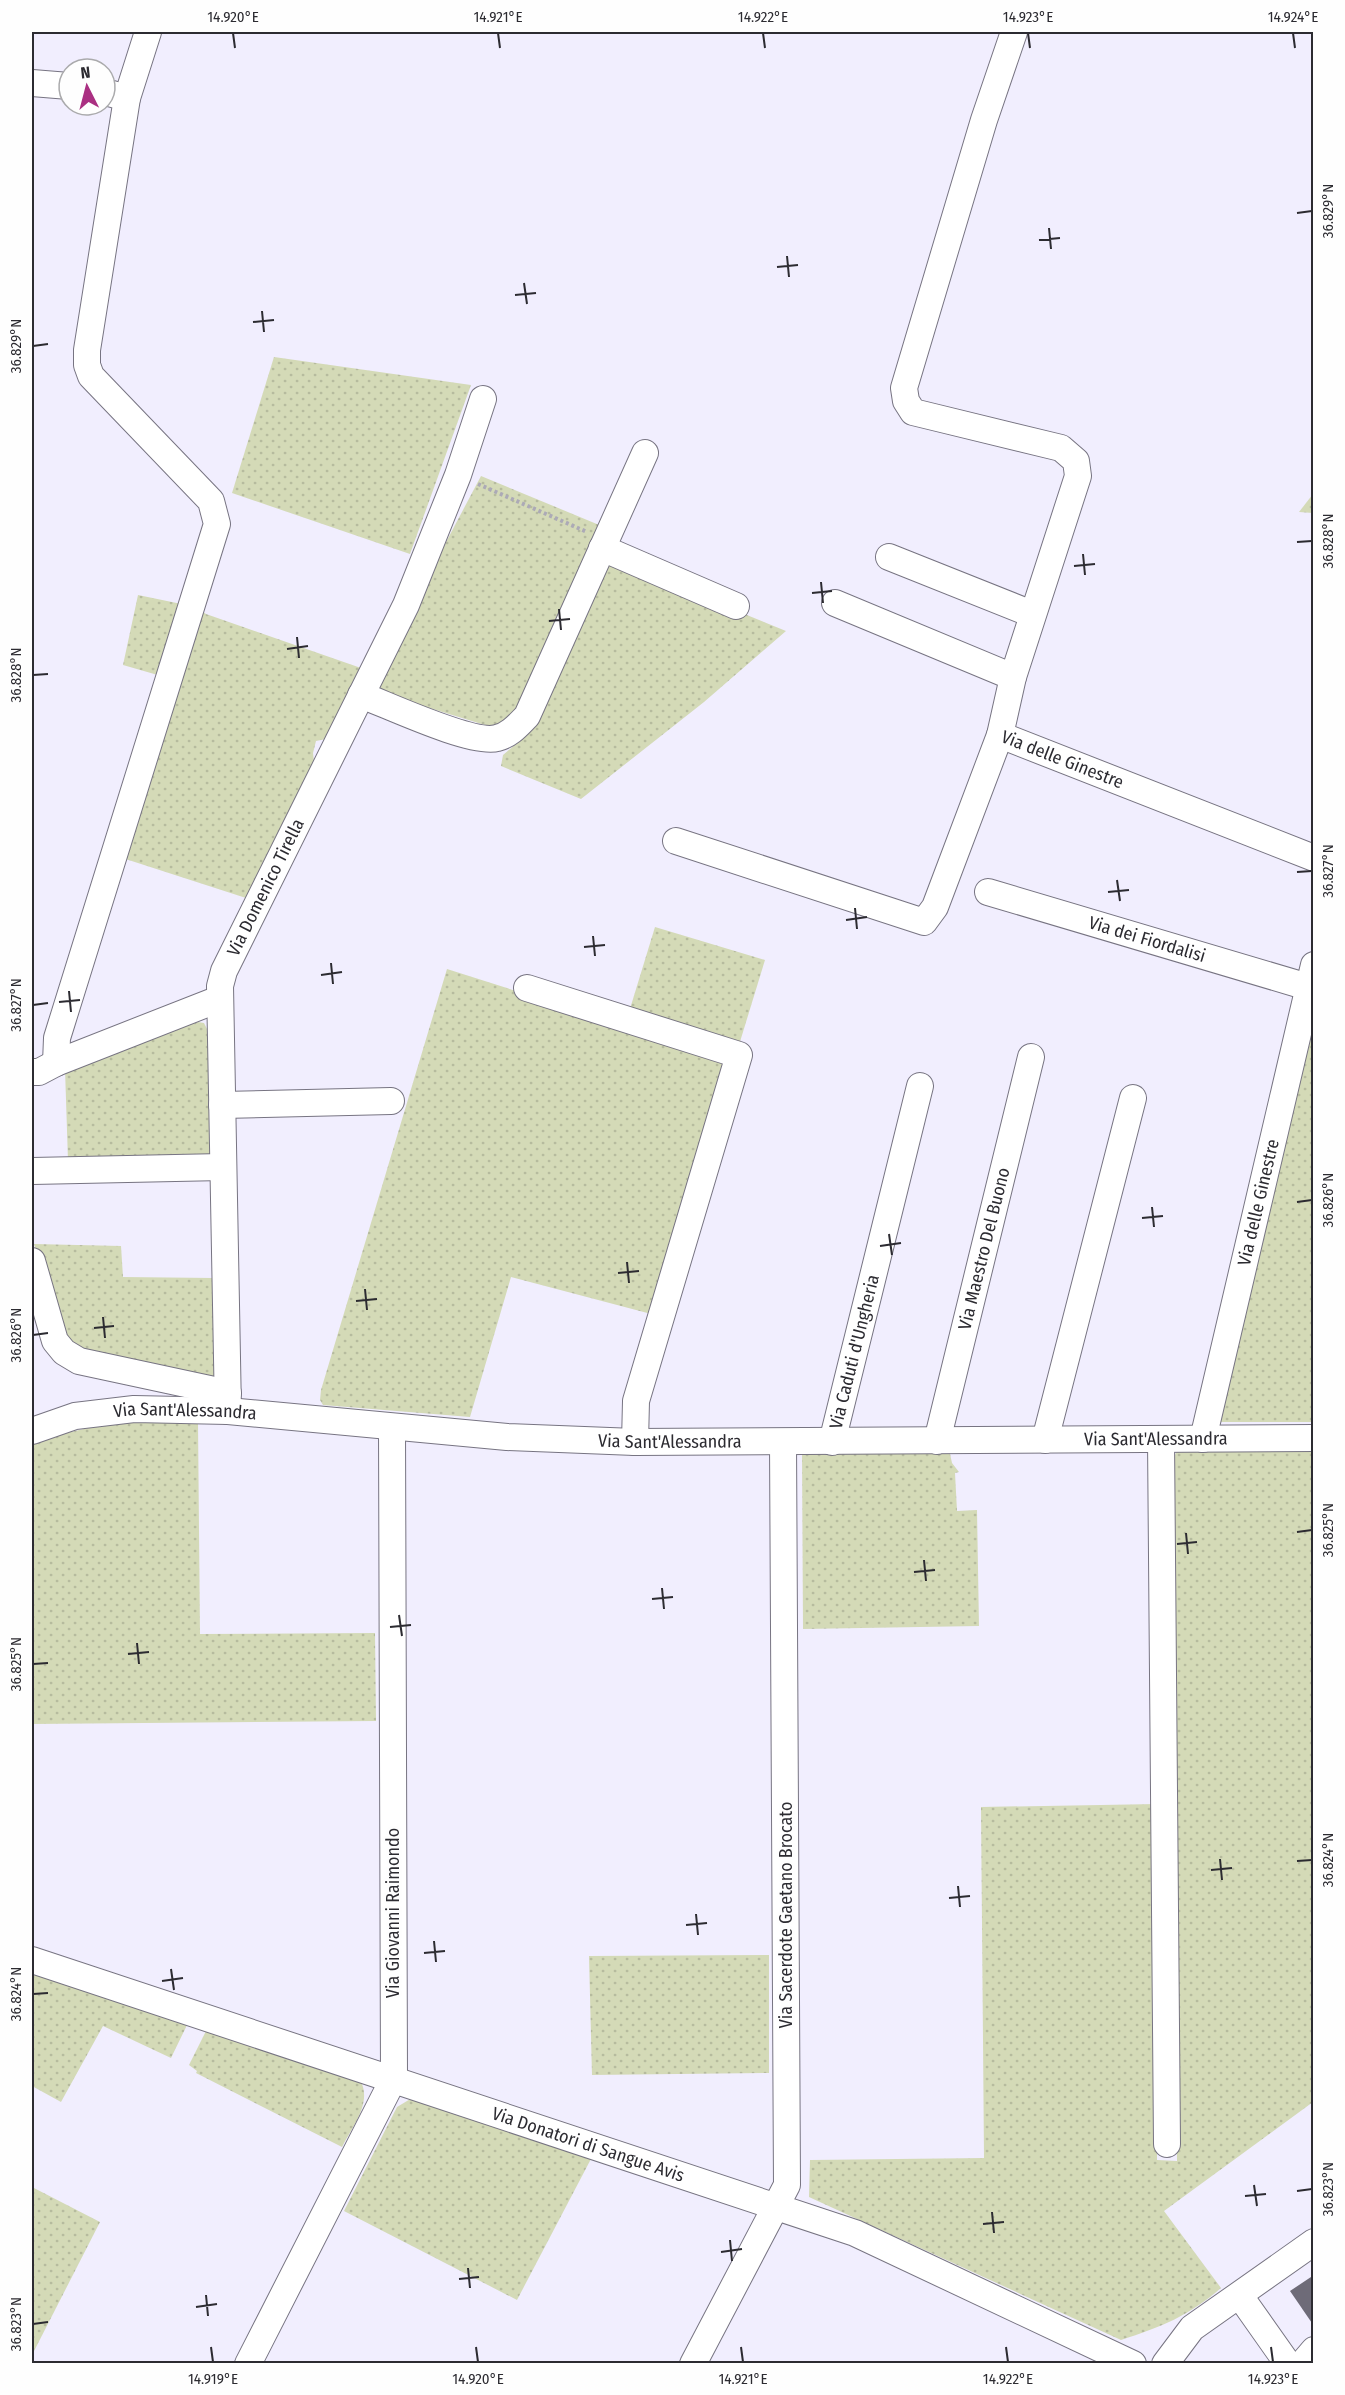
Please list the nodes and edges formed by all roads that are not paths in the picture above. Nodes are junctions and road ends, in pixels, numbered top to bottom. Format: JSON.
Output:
{"nodes":[{"id":1,"x":148,"y":32,"type":"edge"},
{"id":2,"x":1014,"y":32,"type":"edge"},
{"id":3,"x":32,"y":83,"type":"edge"},
{"id":4,"x":57,"y":85,"type":"edge"},
{"id":5,"x":117,"y":93,"type":"edge"},
{"id":6,"x":113,"y":117,"type":"edge"},
{"id":7,"x":483,"y":399,"type":"dead end"},
{"id":8,"x":645,"y":453,"type":"dead end"},
{"id":9,"x":603,"y":544,"type":"junction"},
{"id":10,"x":889,"y":557,"type":"dead end"},
{"id":11,"x":834,"y":603,"type":"dead end"},
{"id":12,"x":736,"y":606,"type":"dead end"},
{"id":13,"x":1032,"y":614,"type":"junction"},
{"id":14,"x":1013,"y":677,"type":"junction"},
{"id":15,"x":361,"y":695,"type":"junction"},
{"id":16,"x":1000,"y":735,"type":"junction"},
{"id":17,"x":676,"y":841,"type":"dead end"},
{"id":18,"x":1314,"y":858,"type":"edge"},
{"id":19,"x":988,"y":892,"type":"dead end"},
{"id":20,"x":1311,"y":976,"type":"edge"},
{"id":21,"x":527,"y":988,"type":"dead end"},
{"id":22,"x":219,"y":999,"type":"junction"},
{"id":23,"x":1031,"y":1057,"type":"dead end"},
{"id":24,"x":56,"y":1063,"type":"junction"},
{"id":25,"x":32,"y":1072,"type":"edge"},
{"id":26,"x":920,"y":1086,"type":"dead end"},
{"id":27,"x":1133,"y":1098,"type":"dead end"},
{"id":28,"x":392,"y":1101,"type":"dead end"},
{"id":29,"x":222,"y":1106,"type":"junction"},
{"id":30,"x":223,"y":1167,"type":"junction"},
{"id":31,"x":32,"y":1171,"type":"edge"},
{"id":32,"x":32,"y":1261,"type":"edge"},
{"id":33,"x":228,"y":1402,"type":"junction"},
{"id":34,"x":392,"y":1427,"type":"junction"},
{"id":35,"x":32,"y":1431,"type":"edge"},
{"id":36,"x":1203,"y":1438,"type":"junction"},
{"id":37,"x":1314,"y":1438,"type":"edge"},
{"id":38,"x":1161,"y":1439,"type":"junction"},
{"id":39,"x":1045,"y":1440,"type":"junction"},
{"id":40,"x":937,"y":1441,"type":"junction"},
{"id":41,"x":634,"y":1442,"type":"junction"},
{"id":42,"x":783,"y":1442,"type":"junction"},
{"id":43,"x":832,"y":1442,"type":"junction"},
{"id":44,"x":32,"y":1960,"type":"edge"},
{"id":45,"x":394,"y":2078,"type":"junction"},
{"id":46,"x":1167,"y":2144,"type":"dead end"},
{"id":47,"x":778,"y":2205,"type":"junction"},
{"id":48,"x":1314,"y":2242,"type":"edge"},
{"id":49,"x":1240,"y":2296,"type":"junction"},
{"id":50,"x":1314,"y":2350,"type":"edge"},
{"id":51,"x":1124,"y":2362,"type":"edge"},
{"id":52,"x":248,"y":2364,"type":"edge"},
{"id":53,"x":693,"y":2364,"type":"edge"},
{"id":54,"x":1165,"y":2364,"type":"edge"},
{"id":55,"x":1288,"y":2364,"type":"edge"},
{"id":56,"x":1302,"y":2364,"type":"edge"}],
"edges":[{"from":1,"to":5,"type":"street"},
{"from":2,"to":13,"type":"street","name":"Via delle Ginestre"},
{"from":3,"to":4,"type":"street"},
{"from":6,"to":24,"type":"street"},
{"from":7,"to":15,"type":"street","name":"Via Domenico Tirella"},
{"from":8,"to":9,"type":"street"},
{"from":9,"to":12,"type":"street"},
{"from":9,"to":15,"type":"street"},
{"from":10,"to":13,"type":"street"},
{"from":11,"to":14,"type":"street"},
{"from":13,"to":14,"type":"street","name":"Via delle Ginestre"},
{"from":14,"to":16,"type":"street","name":"Via delle Ginestre"},
{"from":15,"to":22,"type":"street","name":"Via Domenico Tirella"},
{"from":16,"to":17,"type":"street"},
{"from":16,"to":18,"type":"street","name":"Via delle Ginestre"},
{"from":19,"to":20,"type":"street","name":"Via dei Fiordalisi"},
{"from":20,"to":36,"type":"street","name":"Via delle Ginestre"},
{"from":21,"to":41,"type":"street"},
{"from":22,"to":24,"type":"street"},
{"from":22,"to":29,"type":"street","name":"Via Domenico Tirella"},
{"from":23,"to":40,"type":"street","name":"Via Maestro Del Buono"},
{"from":24,"to":25,"type":"street"},
{"from":26,"to":43,"type":"street","name":"Via Caduti d'Ungheria"},
{"from":27,"to":39,"type":"street"},
{"from":28,"to":29,"type":"street"},
{"from":29,"to":30,"type":"street","name":"Via Domenico Tirella"},
{"from":30,"to":31,"type":"street"},
{"from":30,"to":33,"type":"street","name":"Via Domenico Tirella"},
{"from":32,"to":33,"type":"street"},
{"from":33,"to":34,"type":"street","name":"Via Sant'Alessandra"},
{"from":33,"to":35,"type":"street","name":"Via Sant'Alessandra"},
{"from":34,"to":41,"type":"street","name":"Via Sant'Alessandra"},
{"from":34,"to":45,"type":"street","name":"Via Giovanni Raimondo"},
{"from":36,"to":37,"type":"street","name":"Via Sant'Alessandra"},
{"from":36,"to":38,"type":"street","name":"Via Sant'Alessandra"},
{"from":38,"to":39,"type":"street","name":"Via Sant'Alessandra"},
{"from":38,"to":46,"type":"street"},
{"from":39,"to":40,"type":"street","name":"Via Sant'Alessandra"},
{"from":40,"to":43,"type":"street","name":"Via Sant'Alessandra"},
{"from":41,"to":42,"type":"street","name":"Via Sant'Alessandra"},
{"from":42,"to":43,"type":"street","name":"Via Sant'Alessandra"},
{"from":42,"to":47,"type":"street","name":"Via Sacerdote Gaetano Brocato"},
{"from":44,"to":45,"type":"street","name":"Via Donatori di Sangue Avis"},
{"from":45,"to":47,"type":"street","name":"Via Donatori di Sangue Avis"},
{"from":45,"to":52,"type":"street","name":"Via Giovanni Raimondo"},
{"from":47,"to":51,"type":"street","name":"Via Donatori di Sangue Avis"},
{"from":47,"to":53,"type":"street","name":"Via Sacerdote Gaetano Brocato"},
{"from":48,"to":49,"type":"street"},
{"from":49,"to":54,"type":"street"},
{"from":49,"to":55,"type":"street"},
{"from":50,"to":56,"type":"street"}]}
